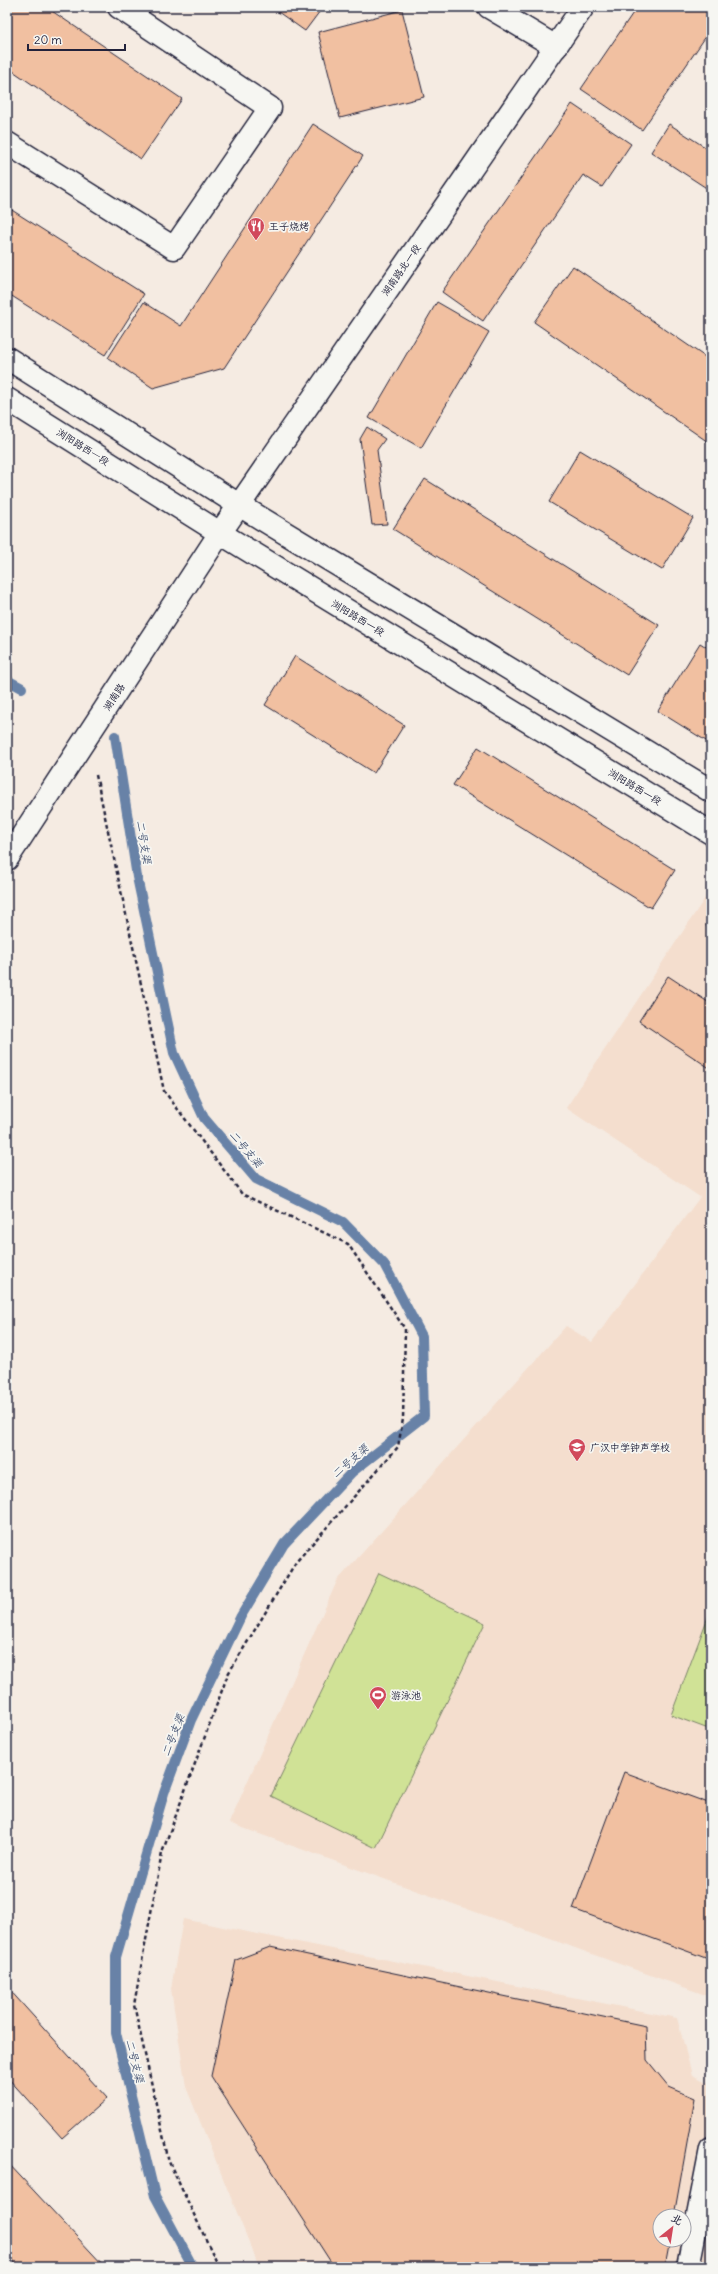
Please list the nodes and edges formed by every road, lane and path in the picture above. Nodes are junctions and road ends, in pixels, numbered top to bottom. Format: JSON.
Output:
{"nodes":[{"id":1,"x":119,"y":7,"type":"edge"},
{"id":2,"x":489,"y":7,"type":"edge"},
{"id":3,"x":583,"y":7,"type":"edge"},
{"id":4,"x":556,"y":47,"type":"junction"},
{"id":5,"x":7,"y":143,"type":"edge"},
{"id":6,"x":7,"y":358,"type":"edge"},
{"id":7,"x":7,"y":399,"type":"edge"},
{"id":8,"x":239,"y":505,"type":"junction"},
{"id":9,"x":220,"y":533,"type":"junction"},
{"id":10,"x":88,"y":737,"type":"junction"},
{"id":11,"x":711,"y":791,"type":"edge"},
{"id":12,"x":711,"y":833,"type":"edge"},
{"id":13,"x":7,"y":859,"type":"edge"},
{"id":14,"x":711,"y":2149,"type":"edge"},
{"id":15,"x":219,"y":2267,"type":"edge"},
{"id":16,"x":688,"y":2267,"type":"edge"}],
"edges":[{"from":1,"to":5,"type":"street"},
{"from":2,"to":4,"type":"street"},
{"from":3,"to":4,"type":"street","name":"湖南路北一段"},
{"from":4,"to":8,"type":"street","name":"湖南路北一段"},
{"from":6,"to":8,"type":"street"},
{"from":7,"to":9,"type":"street","name":"浏阳路西一段"},
{"from":8,"to":9,"type":"street","name":"湖南路北一段"},
{"from":8,"to":11,"type":"street"},
{"from":9,"to":10,"type":"street","name":"湖南路"},
{"from":9,"to":12,"type":"street","name":"浏阳路西一段"},
{"from":10,"to":13,"type":"street","name":"湖南路"},
{"from":10,"to":15,"type":"path"},
{"from":14,"to":16,"type":"street"}]}
